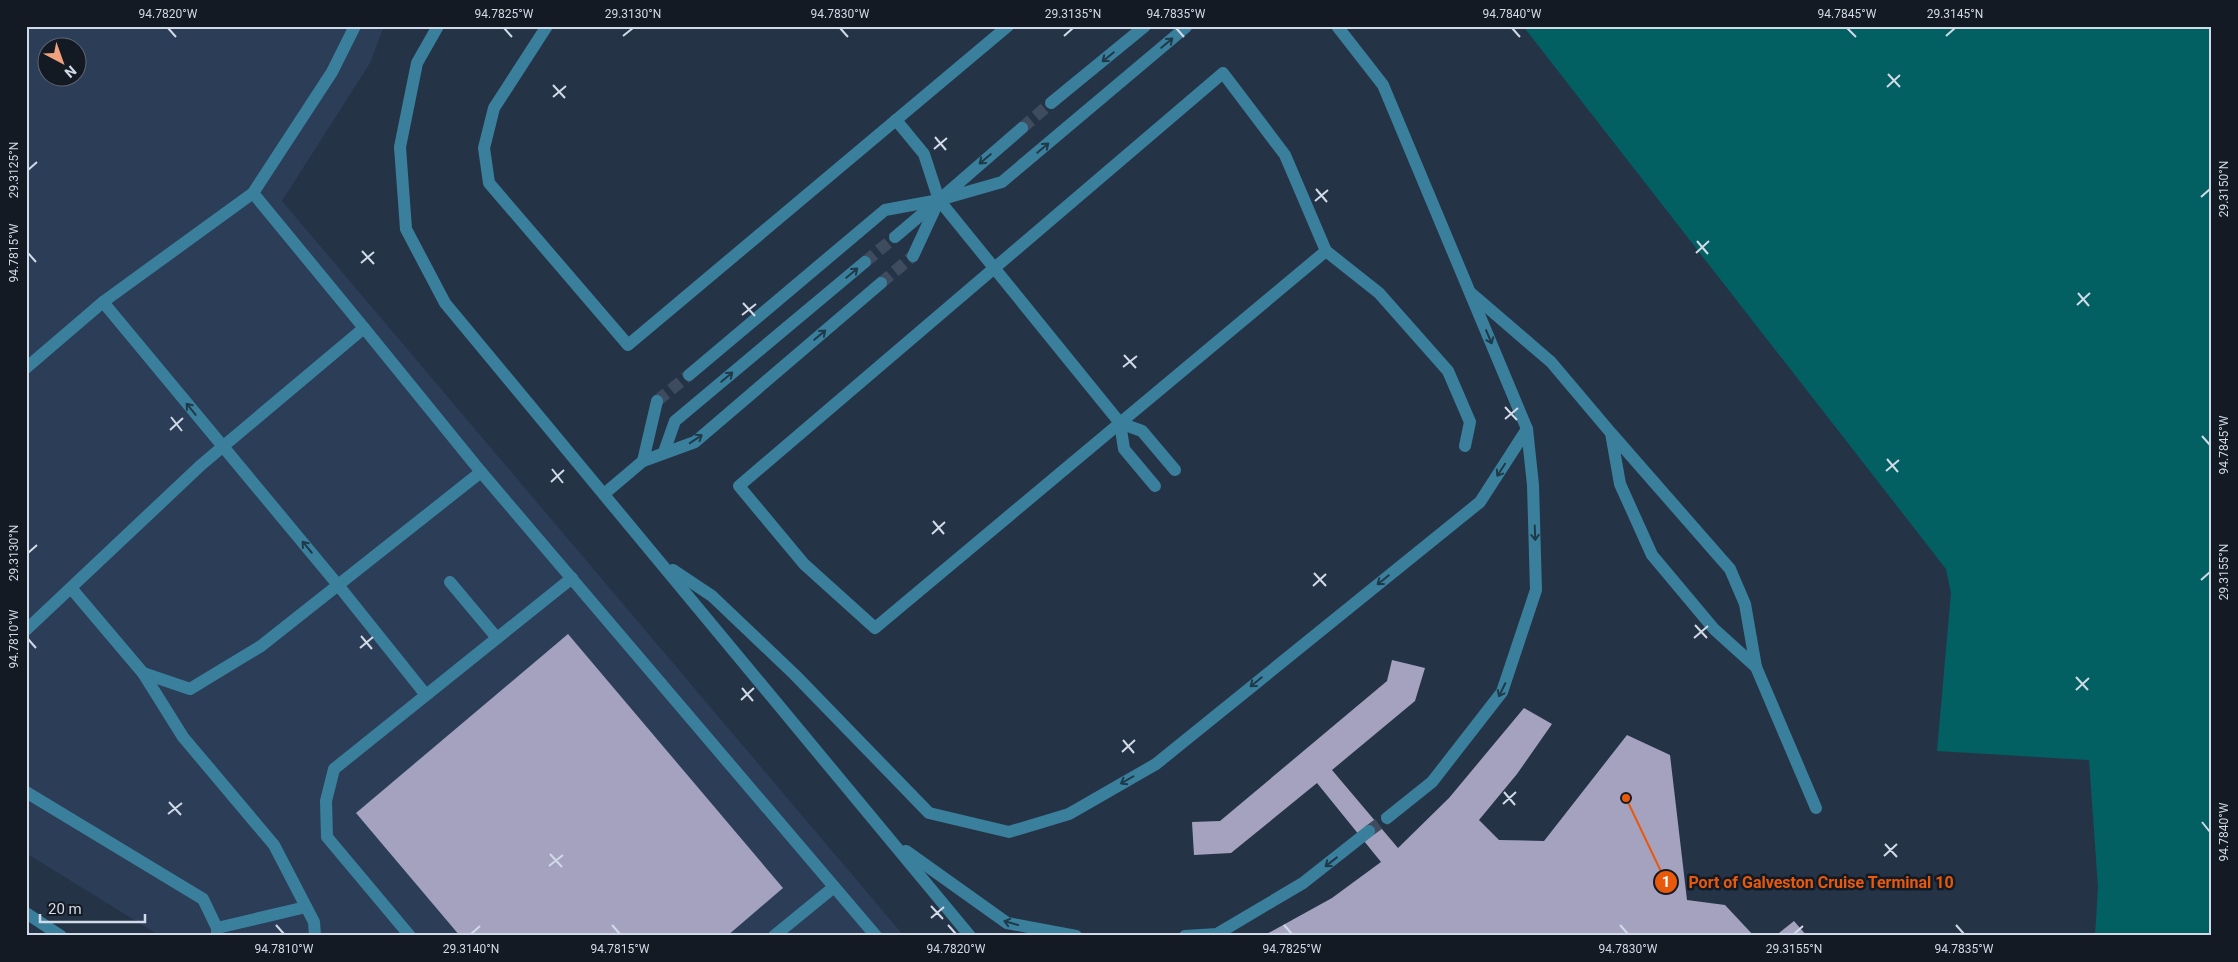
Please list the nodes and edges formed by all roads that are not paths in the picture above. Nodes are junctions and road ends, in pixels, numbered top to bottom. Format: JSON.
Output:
{"nodes":[{"id":1,"x":355,"y":26,"type":"edge"},
{"id":2,"x":438,"y":26,"type":"edge"},
{"id":3,"x":547,"y":26,"type":"edge"},
{"id":4,"x":1008,"y":26,"type":"edge"},
{"id":5,"x":1145,"y":26,"type":"edge"},
{"id":6,"x":1337,"y":26,"type":"edge"},
{"id":7,"x":1186,"y":27,"type":"edge"},
{"id":8,"x":1051,"y":103,"type":"tunnel mouth"},
{"id":9,"x":896,"y":120,"type":"junction"},
{"id":10,"x":1022,"y":128,"type":"tunnel mouth"},
{"id":11,"x":252,"y":193,"type":"junction"},
{"id":12,"x":939,"y":200,"type":"junction"},
{"id":13,"x":895,"y":237,"type":"tunnel mouth"},
{"id":14,"x":1326,"y":251,"type":"junction"},
{"id":15,"x":913,"y":256,"type":"tunnel mouth"},
{"id":16,"x":865,"y":262,"type":"tunnel mouth"},
{"id":17,"x":994,"y":267,"type":"junction"},
{"id":18,"x":881,"y":283,"type":"tunnel mouth"},
{"id":19,"x":1470,"y":292,"type":"junction"},
{"id":20,"x":103,"y":302,"type":"junction"},
{"id":21,"x":364,"y":328,"type":"junction"},
{"id":22,"x":26,"y":368,"type":"edge"},
{"id":23,"x":689,"y":374,"type":"tunnel mouth"},
{"id":24,"x":658,"y":401,"type":"tunnel mouth"},
{"id":25,"x":1120,"y":423,"type":"junction"},
{"id":26,"x":1527,"y":429,"type":"junction"},
{"id":27,"x":1611,"y":433,"type":"junction"},
{"id":28,"x":222,"y":446,"type":"junction"},
{"id":29,"x":1465,"y":446,"type":"dead end"},
{"id":30,"x":664,"y":452,"type":"junction"},
{"id":31,"x":644,"y":461,"type":"junction"},
{"id":32,"x":1175,"y":470,"type":"dead end"},
{"id":33,"x":481,"y":472,"type":"junction"},
{"id":34,"x":1155,"y":486,"type":"dead end"},
{"id":35,"x":604,"y":494,"type":"junction"},
{"id":36,"x":661,"y":563,"type":"junction"},
{"id":37,"x":572,"y":578,"type":"junction"},
{"id":38,"x":450,"y":582,"type":"dead end"},
{"id":39,"x":338,"y":585,"type":"junction"},
{"id":40,"x":71,"y":588,"type":"junction"},
{"id":41,"x":26,"y":630,"type":"edge"},
{"id":42,"x":497,"y":638,"type":"junction"},
{"id":43,"x":1756,"y":667,"type":"junction"},
{"id":44,"x":144,"y":673,"type":"junction"},
{"id":45,"x":426,"y":695,"type":"junction"},
{"id":46,"x":26,"y":792,"type":"edge"},
{"id":47,"x":1816,"y":808,"type":"dead end"},
{"id":48,"x":1387,"y":818,"type":"tunnel mouth"},
{"id":49,"x":1369,"y":831,"type":"tunnel mouth"},
{"id":50,"x":891,"y":840,"type":"junction"},
{"id":51,"x":834,"y":886,"type":"junction"},
{"id":52,"x":306,"y":907,"type":"junction"},
{"id":53,"x":26,"y":913,"type":"edge"},
{"id":54,"x":217,"y":932,"type":"edge"},
{"id":55,"x":61,"y":936,"type":"edge"},
{"id":56,"x":315,"y":936,"type":"edge"},
{"id":57,"x":410,"y":936,"type":"edge"},
{"id":58,"x":774,"y":936,"type":"edge"},
{"id":59,"x":876,"y":936,"type":"edge"},
{"id":60,"x":970,"y":936,"type":"edge"},
{"id":61,"x":1076,"y":936,"type":"edge"},
{"id":62,"x":1185,"y":936,"type":"edge"}],
"edges":[{"from":1,"to":11,"type":"street"},
{"from":2,"to":35,"type":"street"},
{"from":3,"to":9,"type":"street"},
{"from":4,"to":9,"type":"street"},
{"from":5,"to":8,"type":"street","one_way":true},
{"from":6,"to":19,"type":"street"},
{"from":12,"to":7,"type":"street","one_way":true},
{"from":9,"to":12,"type":"street"},
{"from":10,"to":12,"type":"street","one_way":true},
{"from":11,"to":20,"type":"street"},
{"from":11,"to":21,"type":"street"},
{"from":12,"to":13,"type":"street"},
{"from":12,"to":15,"type":"street"},
{"from":12,"to":17,"type":"street"},
{"from":12,"to":23,"type":"street"},
{"from":14,"to":17,"type":"street"},
{"from":14,"to":25,"type":"street"},
{"from":14,"to":29,"type":"street"},
{"from":30,"to":16,"type":"street","one_way":true},
{"from":17,"to":25,"type":"street"},
{"from":17,"to":25,"type":"street"},
{"from":30,"to":18,"type":"street","one_way":true},
{"from":19,"to":26,"type":"street","one_way":true},
{"from":19,"to":27,"type":"street"},
{"from":20,"to":22,"type":"street"},
{"from":28,"to":20,"type":"street","one_way":true},
{"from":21,"to":28,"type":"street"},
{"from":21,"to":33,"type":"street"},
{"from":24,"to":31,"type":"street"},
{"from":25,"to":32,"type":"street"},
{"from":25,"to":34,"type":"street"},
{"from":26,"to":36,"type":"street","one_way":true},
{"from":26,"to":48,"type":"street","one_way":true},
{"from":27,"to":43,"type":"street"},
{"from":27,"to":43,"type":"street"},
{"from":39,"to":28,"type":"street","one_way":true},
{"from":28,"to":40,"type":"street"},
{"from":30,"to":31,"type":"street"},
{"from":31,"to":35,"type":"street"},
{"from":33,"to":37,"type":"street"},
{"from":33,"to":39,"type":"street"},
{"from":35,"to":36,"type":"street"},
{"from":36,"to":50,"type":"street"},
{"from":37,"to":42,"type":"street"},
{"from":37,"to":51,"type":"street"},
{"from":38,"to":42,"type":"street"},
{"from":39,"to":44,"type":"street"},
{"from":39,"to":45,"type":"street"},
{"from":40,"to":41,"type":"street"},
{"from":40,"to":44,"type":"street"},
{"from":42,"to":45,"type":"street"},
{"from":43,"to":47,"type":"street"},
{"from":44,"to":52,"type":"street"},
{"from":45,"to":57,"type":"street"},
{"from":46,"to":54,"type":"street"},
{"from":49,"to":62,"type":"street","one_way":true},
{"from":50,"to":60,"type":"street"},
{"from":61,"to":50,"type":"street","one_way":true},
{"from":51,"to":58,"type":"street"},
{"from":51,"to":59,"type":"street"},
{"from":52,"to":54,"type":"street"},
{"from":52,"to":56,"type":"street"},
{"from":53,"to":55,"type":"street"}]}
